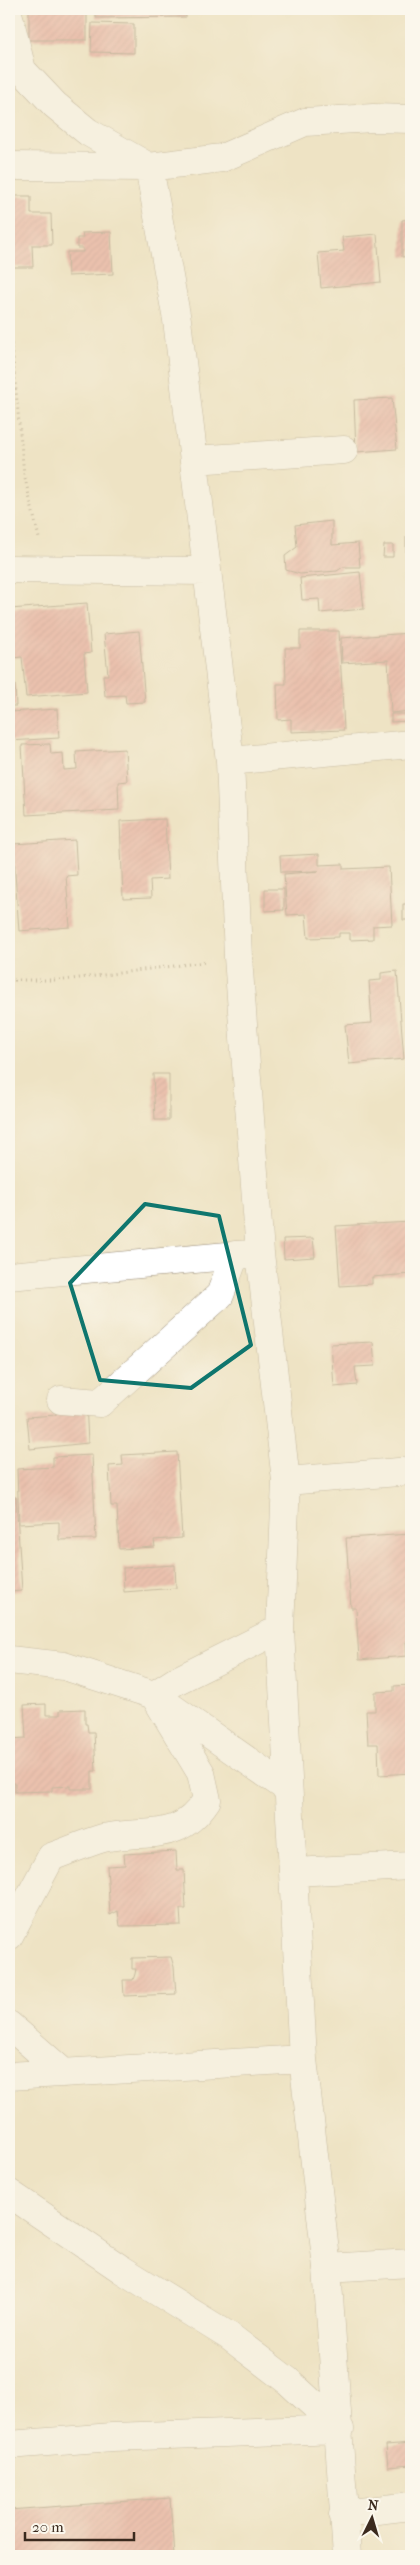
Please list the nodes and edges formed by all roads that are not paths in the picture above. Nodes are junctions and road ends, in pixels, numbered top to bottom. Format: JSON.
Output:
{"nodes":[{"id":1,"x":9,"y":17,"type":"edge"},
{"id":2,"x":411,"y":119,"type":"edge"},
{"id":3,"x":9,"y":166,"type":"edge"},
{"id":4,"x":149,"y":167,"type":"junction"},
{"id":5,"x":344,"y":450,"type":"dead end"},
{"id":6,"x":194,"y":460,"type":"junction"},
{"id":7,"x":9,"y":569,"type":"edge"},
{"id":8,"x":208,"y":571,"type":"junction"},
{"id":9,"x":411,"y":744,"type":"edge"},
{"id":10,"x":230,"y":761,"type":"junction"},
{"id":11,"x":247,"y":1254,"type":"junction"},
{"id":12,"x":9,"y":1276,"type":"edge"},
{"id":13,"x":61,"y":1400,"type":"dead end"},
{"id":14,"x":411,"y":1471,"type":"edge"},
{"id":15,"x":286,"y":1481,"type":"junction"},
{"id":16,"x":280,"y":1629,"type":"junction"},
{"id":17,"x":9,"y":1660,"type":"edge"},
{"id":18,"x":154,"y":1695,"type":"junction"},
{"id":19,"x":288,"y":1789,"type":"junction"},
{"id":20,"x":411,"y":1866,"type":"edge"},
{"id":21,"x":294,"y":1872,"type":"junction"},
{"id":22,"x":9,"y":1936,"type":"edge"},
{"id":23,"x":9,"y":2025,"type":"edge"},
{"id":24,"x":303,"y":2059,"type":"junction"},
{"id":25,"x":64,"y":2073,"type":"junction"},
{"id":26,"x":9,"y":2076,"type":"edge"},
{"id":27,"x":9,"y":2194,"type":"edge"},
{"id":28,"x":411,"y":2263,"type":"edge"},
{"id":29,"x":327,"y":2268,"type":"junction"},
{"id":30,"x":340,"y":2429,"type":"junction"},
{"id":31,"x":9,"y":2445,"type":"edge"},
{"id":32,"x":411,"y":2506,"type":"edge"},
{"id":33,"x":343,"y":2514,"type":"junction"},
{"id":34,"x":346,"y":2556,"type":"edge"}],
"edges":[{"from":1,"to":4,"type":"street"},
{"from":2,"to":4,"type":"street"},
{"from":3,"to":4,"type":"street"},
{"from":4,"to":6,"type":"street"},
{"from":5,"to":6,"type":"street"},
{"from":6,"to":8,"type":"street"},
{"from":7,"to":8,"type":"street"},
{"from":8,"to":10,"type":"street"},
{"from":9,"to":10,"type":"street"},
{"from":10,"to":11,"type":"street"},
{"from":11,"to":12,"type":"street"},
{"from":11,"to":13,"type":"street"},
{"from":11,"to":15,"type":"street"},
{"from":14,"to":15,"type":"street"},
{"from":15,"to":16,"type":"street"},
{"from":16,"to":18,"type":"street"},
{"from":16,"to":19,"type":"street"},
{"from":17,"to":18,"type":"street"},
{"from":18,"to":19,"type":"street"},
{"from":18,"to":22,"type":"street"},
{"from":19,"to":21,"type":"street"},
{"from":20,"to":21,"type":"street"},
{"from":21,"to":24,"type":"street"},
{"from":23,"to":25,"type":"street"},
{"from":24,"to":25,"type":"street"},
{"from":24,"to":29,"type":"street"},
{"from":25,"to":26,"type":"street"},
{"from":27,"to":30,"type":"street"},
{"from":28,"to":29,"type":"street"},
{"from":29,"to":30,"type":"street"},
{"from":30,"to":31,"type":"street"},
{"from":30,"to":33,"type":"street"},
{"from":32,"to":33,"type":"street"},
{"from":33,"to":34,"type":"street"}]}
